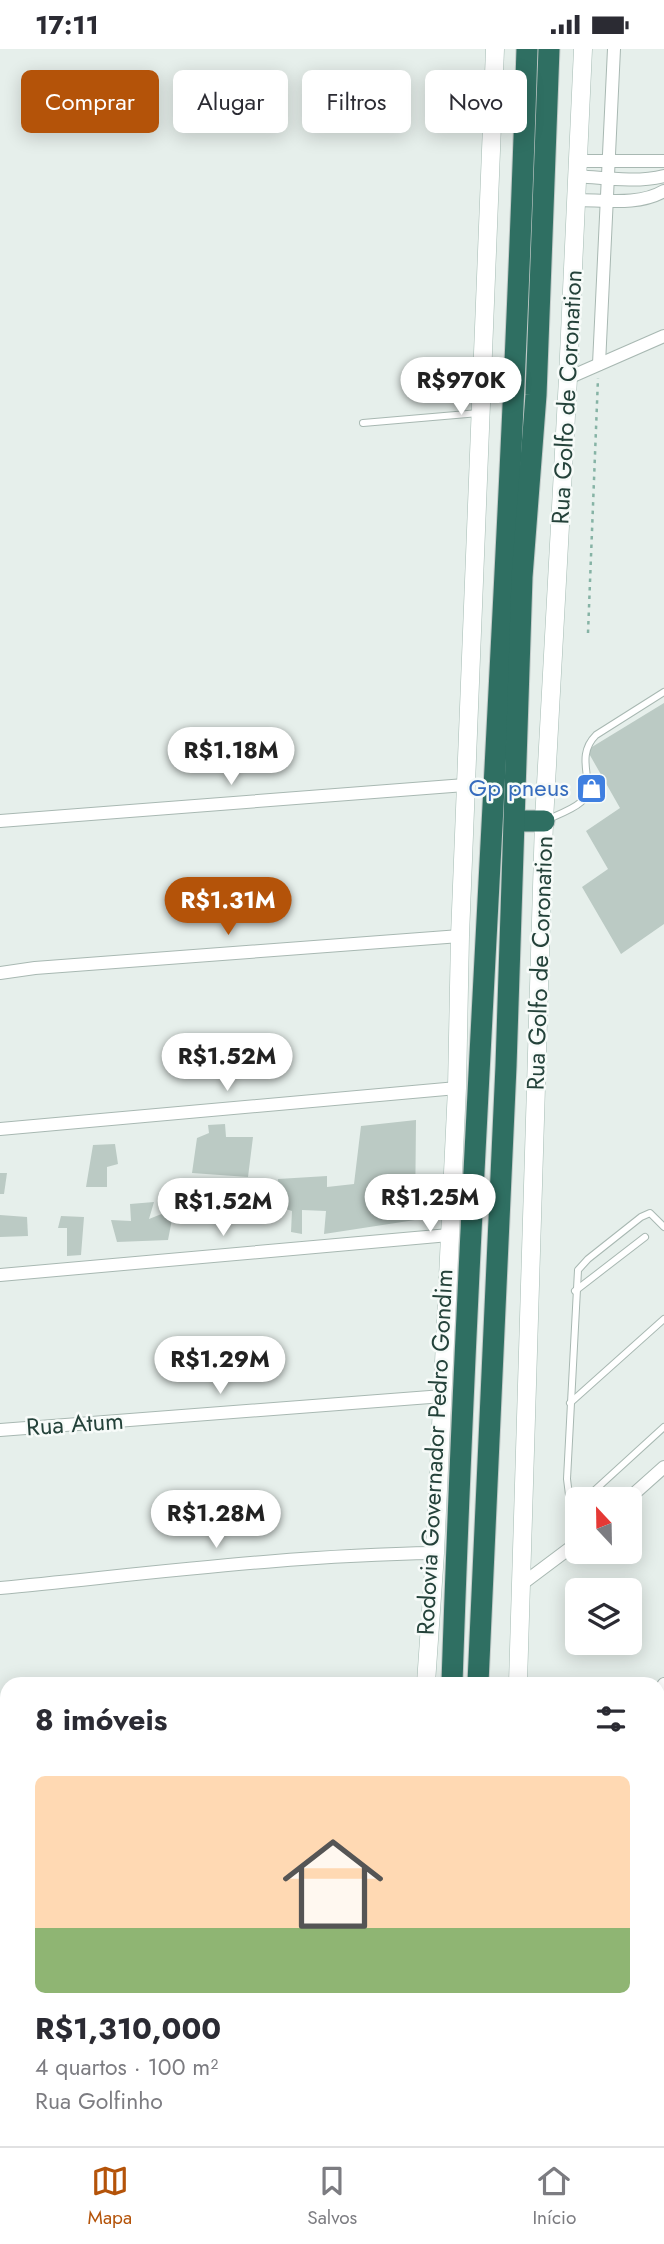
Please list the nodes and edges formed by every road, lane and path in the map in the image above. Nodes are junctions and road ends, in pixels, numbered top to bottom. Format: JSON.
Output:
{"nodes":[{"id":1,"x":495,"y":49,"type":"edge"},
{"id":2,"x":527,"y":49,"type":"edge"},
{"id":3,"x":550,"y":49,"type":"edge"},
{"id":4,"x":583,"y":49,"type":"edge"},
{"id":5,"x":614,"y":49,"type":"edge"},
{"id":6,"x":610,"y":161,"type":"junction"},
{"id":7,"x":664,"y":161,"type":"edge"},
{"id":8,"x":577,"y":168,"type":"junction"},
{"id":9,"x":664,"y":176,"type":"edge"},
{"id":10,"x":609,"y":178,"type":"junction"},
{"id":11,"x":664,"y":191,"type":"edge"},
{"id":12,"x":576,"y":200,"type":"junction"},
{"id":13,"x":607,"y":200,"type":"junction"},
{"id":14,"x":664,"y":336,"type":"edge"},
{"id":15,"x":599,"y":364,"type":"junction"},
{"id":16,"x":568,"y":379,"type":"junction"},
{"id":17,"x":481,"y":413,"type":"junction"},
{"id":18,"x":363,"y":423,"type":"dead end"},
{"id":19,"x":588,"y":633,"type":"dead end"},
{"id":20,"x":664,"y":692,"type":"edge"},
{"id":21,"x":465,"y":785,"type":"junction"},
{"id":22,"x":0,"y":821,"type":"edge"},
{"id":23,"x":514,"y":821,"type":"junction"},
{"id":24,"x":544,"y":821,"type":"junction"},
{"id":25,"x":460,"y":936,"type":"junction"},
{"id":26,"x":0,"y":973,"type":"edge"},
{"id":27,"x":457,"y":1088,"type":"junction"},
{"id":28,"x":0,"y":1129,"type":"edge"},
{"id":29,"x":664,"y":1227,"type":"edge"},
{"id":30,"x":449,"y":1235,"type":"junction"},
{"id":31,"x":645,"y":1237,"type":"dead end"},
{"id":32,"x":0,"y":1275,"type":"edge"},
{"id":33,"x":575,"y":1291,"type":"junction"},
{"id":34,"x":664,"y":1319,"type":"edge"},
{"id":35,"x":443,"y":1395,"type":"junction"},
{"id":36,"x":570,"y":1403,"type":"junction"},
{"id":37,"x":664,"y":1427,"type":"edge"},
{"id":38,"x":0,"y":1430,"type":"edge"},
{"id":39,"x":664,"y":1467,"type":"edge"},
{"id":40,"x":568,"y":1487,"type":"edge"},
{"id":41,"x":598,"y":1487,"type":"edge"},
{"id":42,"x":642,"y":1487,"type":"edge"},
{"id":43,"x":565,"y":1552,"type":"edge"},
{"id":44,"x":435,"y":1553,"type":"junction"},
{"id":45,"x":522,"y":1584,"type":"junction"},
{"id":46,"x":0,"y":1588,"type":"edge"},
{"id":47,"x":426,"y":1677,"type":"edge"},
{"id":48,"x":452,"y":1677,"type":"edge"},
{"id":49,"x":478,"y":1677,"type":"edge"},
{"id":50,"x":518,"y":1677,"type":"edge"}],
"edges":[{"from":1,"to":17,"type":"street"},
{"from":2,"to":48,"type":"highway","name":"Rodovia Governador Pedro Gondim"},
{"from":3,"to":23,"type":"highway"},
{"from":4,"to":8,"type":"street","name":"Rua Golfo de Coronation"},
{"from":5,"to":6,"type":"street"},
{"from":6,"to":7,"type":"street"},
{"from":6,"to":8,"type":"street"},
{"from":6,"to":10,"type":"street"},
{"from":8,"to":10,"type":"street"},
{"from":8,"to":12,"type":"street","name":"Rua Golfo de Coronation"},
{"from":9,"to":10,"type":"street"},
{"from":10,"to":13,"type":"street"},
{"from":11,"to":13,"type":"street"},
{"from":12,"to":13,"type":"street"},
{"from":12,"to":16,"type":"street","name":"Rua Golfo de Coronation"},
{"from":13,"to":15,"type":"street"},
{"from":14,"to":15,"type":"street"},
{"from":15,"to":16,"type":"street"},
{"from":15,"to":19,"type":"path"},
{"from":16,"to":24,"type":"street","name":"Rua Golfo de Coronation"},
{"from":17,"to":18,"type":"lane"},
{"from":17,"to":21,"type":"street"},
{"from":20,"to":24,"type":"lane"},
{"from":21,"to":22,"type":"street"},
{"from":21,"to":25,"type":"street"},
{"from":23,"to":24,"type":"highway"},
{"from":23,"to":49,"type":"highway"},
{"from":24,"to":45,"type":"street","name":"Rua Golfo de Coronation"},
{"from":25,"to":26,"type":"street"},
{"from":25,"to":27,"type":"street"},
{"from":27,"to":28,"type":"street"},
{"from":27,"to":30,"type":"street"},
{"from":29,"to":33,"type":"lane"},
{"from":30,"to":32,"type":"street"},
{"from":30,"to":35,"type":"street"},
{"from":31,"to":33,"type":"lane"},
{"from":33,"to":36,"type":"lane"},
{"from":34,"to":36,"type":"lane"},
{"from":35,"to":38,"type":"street","name":"Rua Atum"},
{"from":35,"to":44,"type":"street"},
{"from":36,"to":40,"type":"lane"},
{"from":37,"to":41,"type":"lane"},
{"from":39,"to":42,"type":"street"},
{"from":43,"to":45,"type":"street"},
{"from":44,"to":46,"type":"street"},
{"from":44,"to":47,"type":"street"},
{"from":45,"to":50,"type":"street","name":"Rua Golfo de Coronation"}]}
